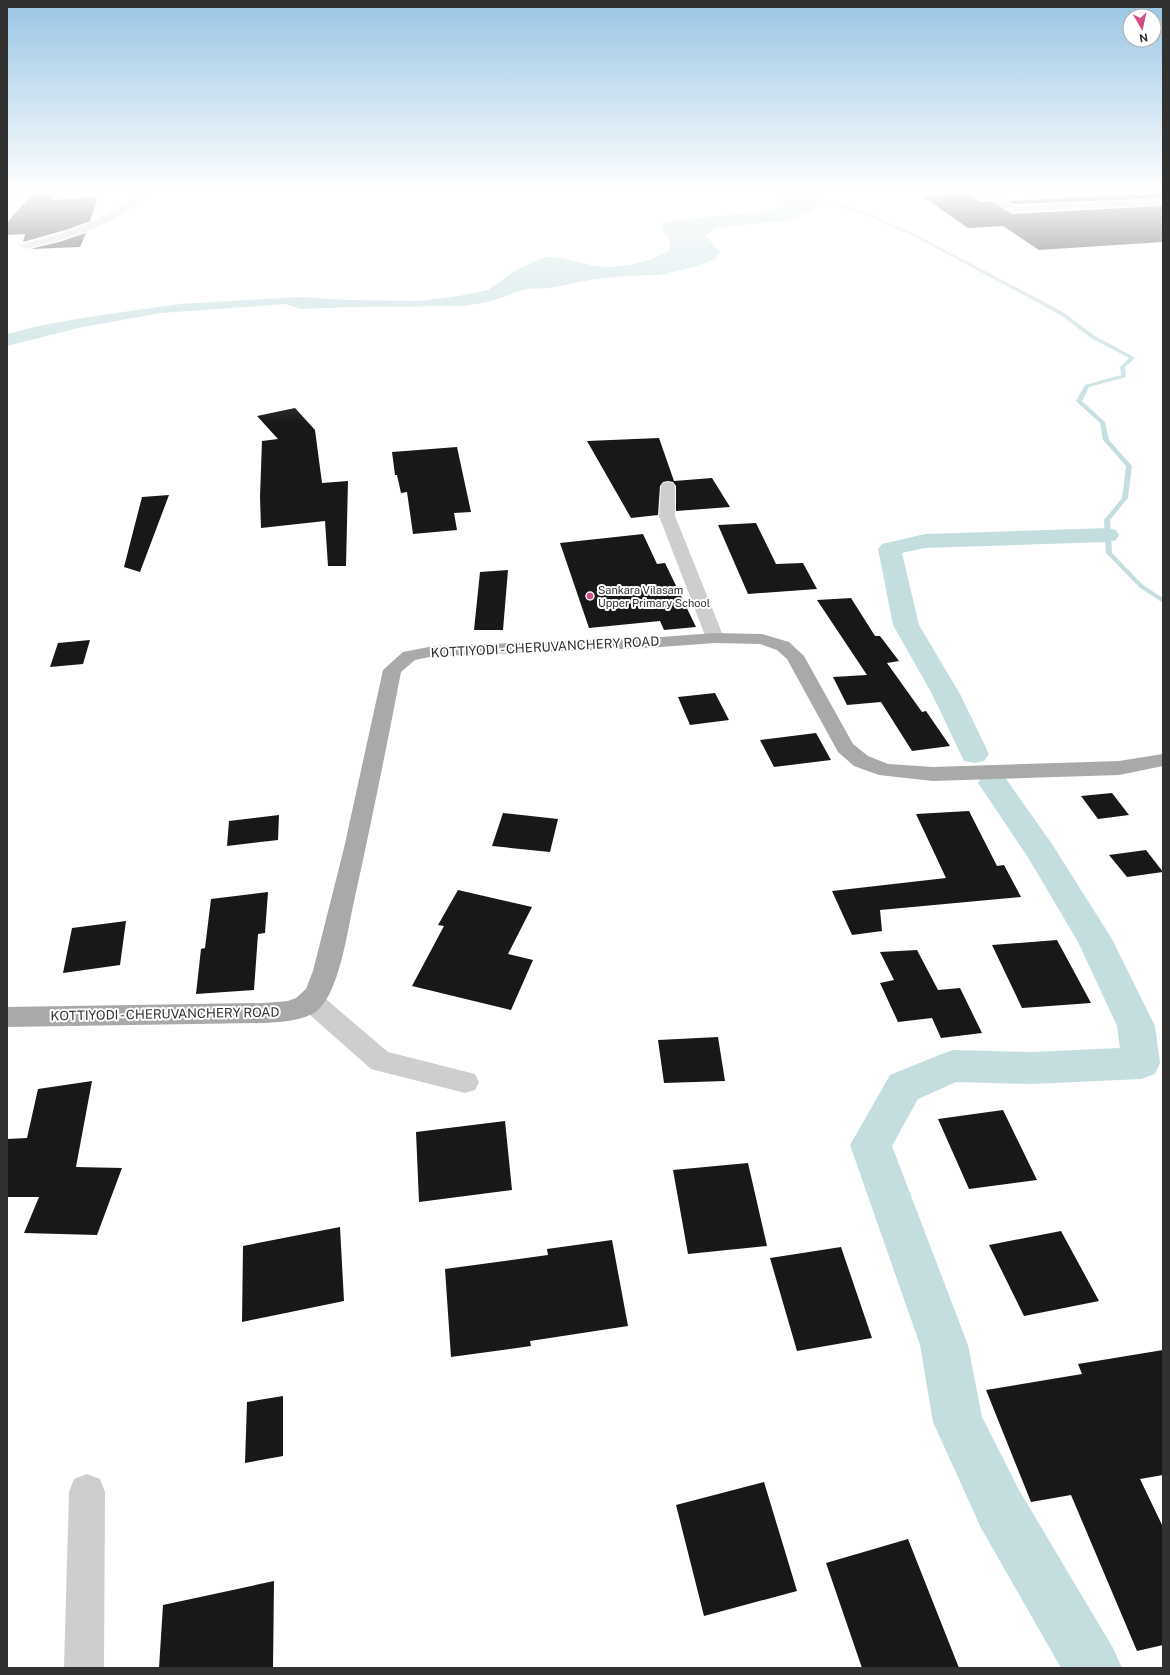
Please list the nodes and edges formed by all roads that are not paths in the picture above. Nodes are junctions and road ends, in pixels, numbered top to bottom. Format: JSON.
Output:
{"nodes":[{"id":1,"x":668,"y":486,"type":"dead end"},
{"id":2,"x":715,"y":638,"type":"junction"},
{"id":3,"x":1163,"y":760,"type":"edge"},
{"id":4,"x":310,"y":1001,"type":"junction"},
{"id":5,"x":7,"y":1017,"type":"edge"},
{"id":6,"x":465,"y":1082,"type":"dead end"},
{"id":7,"x":87,"y":1492,"type":"dead end"},
{"id":8,"x":84,"y":1668,"type":"edge"}],
"edges":[{"from":1,"to":2,"type":"street"},
{"from":2,"to":3,"type":"main road","name":"KOTTIYODI - CHERUVANCHERY ROAD"},
{"from":2,"to":4,"type":"main road","name":"KOTTIYODI - CHERUVANCHERY ROAD"},
{"from":4,"to":5,"type":"main road","name":"KOTTIYODI - CHERUVANCHERY ROAD"},
{"from":4,"to":6,"type":"street"},
{"from":7,"to":8,"type":"street"}]}
